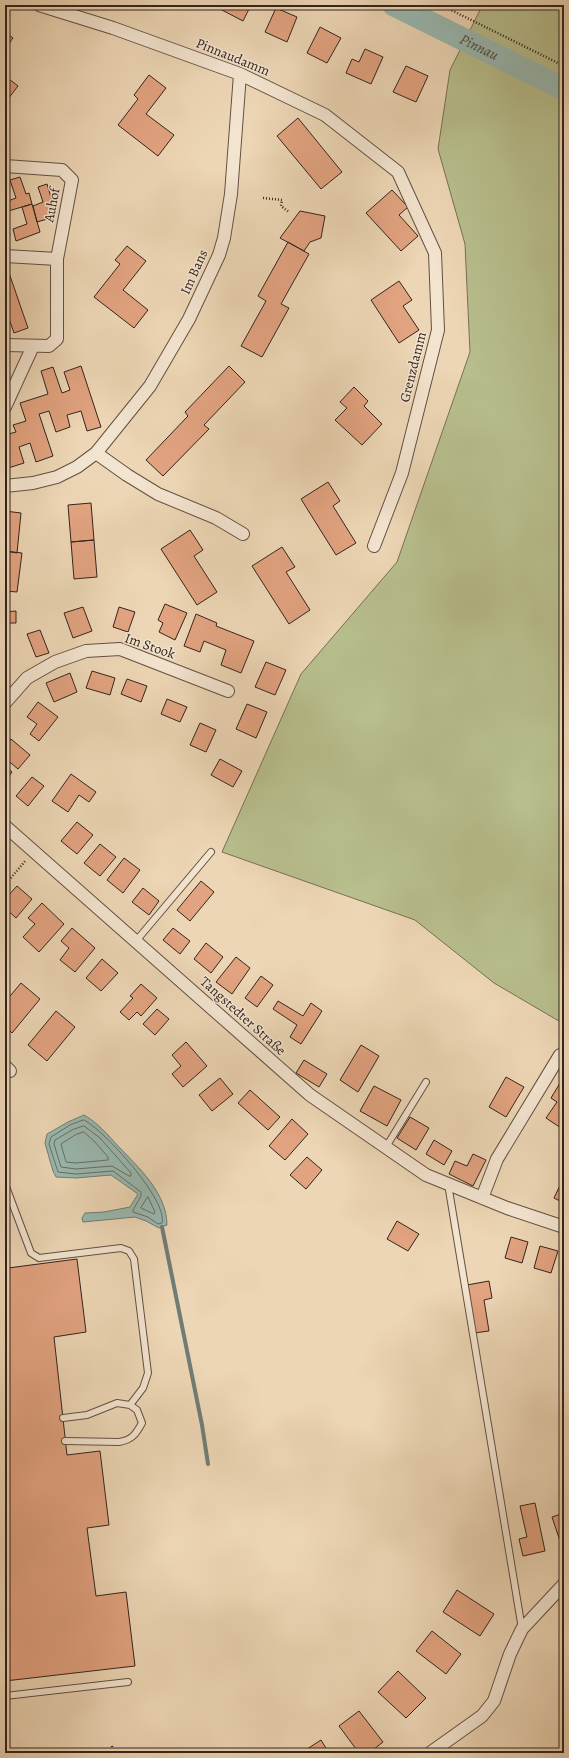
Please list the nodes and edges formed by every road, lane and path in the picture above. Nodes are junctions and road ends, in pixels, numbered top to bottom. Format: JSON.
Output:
{"nodes":[{"id":1,"x":39,"y":5,"type":"edge"},
{"id":2,"x":441,"y":5,"type":"edge"},
{"id":3,"x":564,"y":66,"type":"edge"},
{"id":4,"x":240,"y":74,"type":"junction"},
{"id":5,"x":5,"y":166,"type":"edge"},
{"id":6,"x":398,"y":172,"type":"joint"},
{"id":7,"x":263,"y":198,"type":"dead end"},
{"id":8,"x":289,"y":212,"type":"dead end"},
{"id":9,"x":5,"y":256,"type":"edge"},
{"id":10,"x":57,"y":259,"type":"junction"},
{"id":11,"x":5,"y":345,"type":"edge"},
{"id":12,"x":33,"y":346,"type":"junction"},
{"id":13,"x":5,"y":407,"type":"edge"},
{"id":14,"x":96,"y":453,"type":"junction"},
{"id":15,"x":5,"y":486,"type":"edge"},
{"id":16,"x":243,"y":534,"type":"dead end"},
{"id":17,"x":374,"y":546,"type":"dead end"},
{"id":18,"x":228,"y":691,"type":"dead end"},
{"id":19,"x":5,"y":704,"type":"edge"},
{"id":20,"x":5,"y":826,"type":"edge"},
{"id":21,"x":34,"y":850,"type":"junction"},
{"id":22,"x":211,"y":852,"type":"dead end"},
{"id":23,"x":5,"y":886,"type":"edge"},
{"id":24,"x":136,"y":941,"type":"junction"},
{"id":25,"x":560,"y":1055,"type":"dead end"},
{"id":26,"x":426,"y":1082,"type":"dead end"},
{"id":27,"x":386,"y":1148,"type":"junction"},
{"id":28,"x":5,"y":1184,"type":"edge"},
{"id":29,"x":448,"y":1184,"type":"junction"},
{"id":30,"x":482,"y":1198,"type":"junction"},
{"id":31,"x":564,"y":1227,"type":"edge"},
{"id":32,"x":130,"y":1405,"type":"junction"},
{"id":33,"x":63,"y":1418,"type":"dead end"},
{"id":34,"x":65,"y":1441,"type":"dead end"},
{"id":35,"x":564,"y":1584,"type":"edge"},
{"id":36,"x":522,"y":1629,"type":"junction"},
{"id":37,"x":128,"y":1682,"type":"dead end"},
{"id":38,"x":5,"y":1696,"type":"edge"},
{"id":39,"x":112,"y":1746,"type":"dead end"},
{"id":40,"x":113,"y":1753,"type":"edge"},
{"id":41,"x":430,"y":1753,"type":"edge"}],
"edges":[{"from":1,"to":4,"type":"street","name":"Pinnaudamm"},
{"from":2,"to":3,"type":"path"},
{"from":4,"to":6,"type":"street","name":"Pinnaudamm"},
{"from":4,"to":14,"type":"street","name":"Im Bans"},
{"from":5,"to":10,"type":"street","name":"Auhof"},
{"from":6,"to":17,"type":"street","name":"Grenzdamm"},
{"from":7,"to":8,"type":"path"},
{"from":9,"to":10,"type":"street"},
{"from":10,"to":12,"type":"street","name":"Auhof"},
{"from":11,"to":12,"type":"street","name":"Auhof"},
{"from":12,"to":13,"type":"street"},
{"from":14,"to":15,"type":"street","name":"Im Bans"},
{"from":14,"to":16,"type":"street"},
{"from":18,"to":19,"type":"street","name":"Im Stook"},
{"from":20,"to":21,"type":"street","name":"Tangstedter Straße"},
{"from":21,"to":23,"type":"path"},
{"from":21,"to":24,"type":"street","name":"Tangstedter Straße"},
{"from":22,"to":24,"type":"lane"},
{"from":24,"to":27,"type":"street","name":"Tangstedter Straße"},
{"from":25,"to":30,"type":"street"},
{"from":26,"to":27,"type":"lane"},
{"from":27,"to":29,"type":"street","name":"Tangstedter Straße"},
{"from":28,"to":32,"type":"lane"},
{"from":29,"to":30,"type":"street","name":"Tangstedter Straße"},
{"from":29,"to":36,"type":"lane"},
{"from":30,"to":31,"type":"street","name":"Tangstedter Straße"},
{"from":32,"to":33,"type":"lane"},
{"from":32,"to":34,"type":"lane"},
{"from":35,"to":36,"type":"street"},
{"from":36,"to":41,"type":"street"},
{"from":37,"to":38,"type":"lane"},
{"from":39,"to":40,"type":"path"}]}
